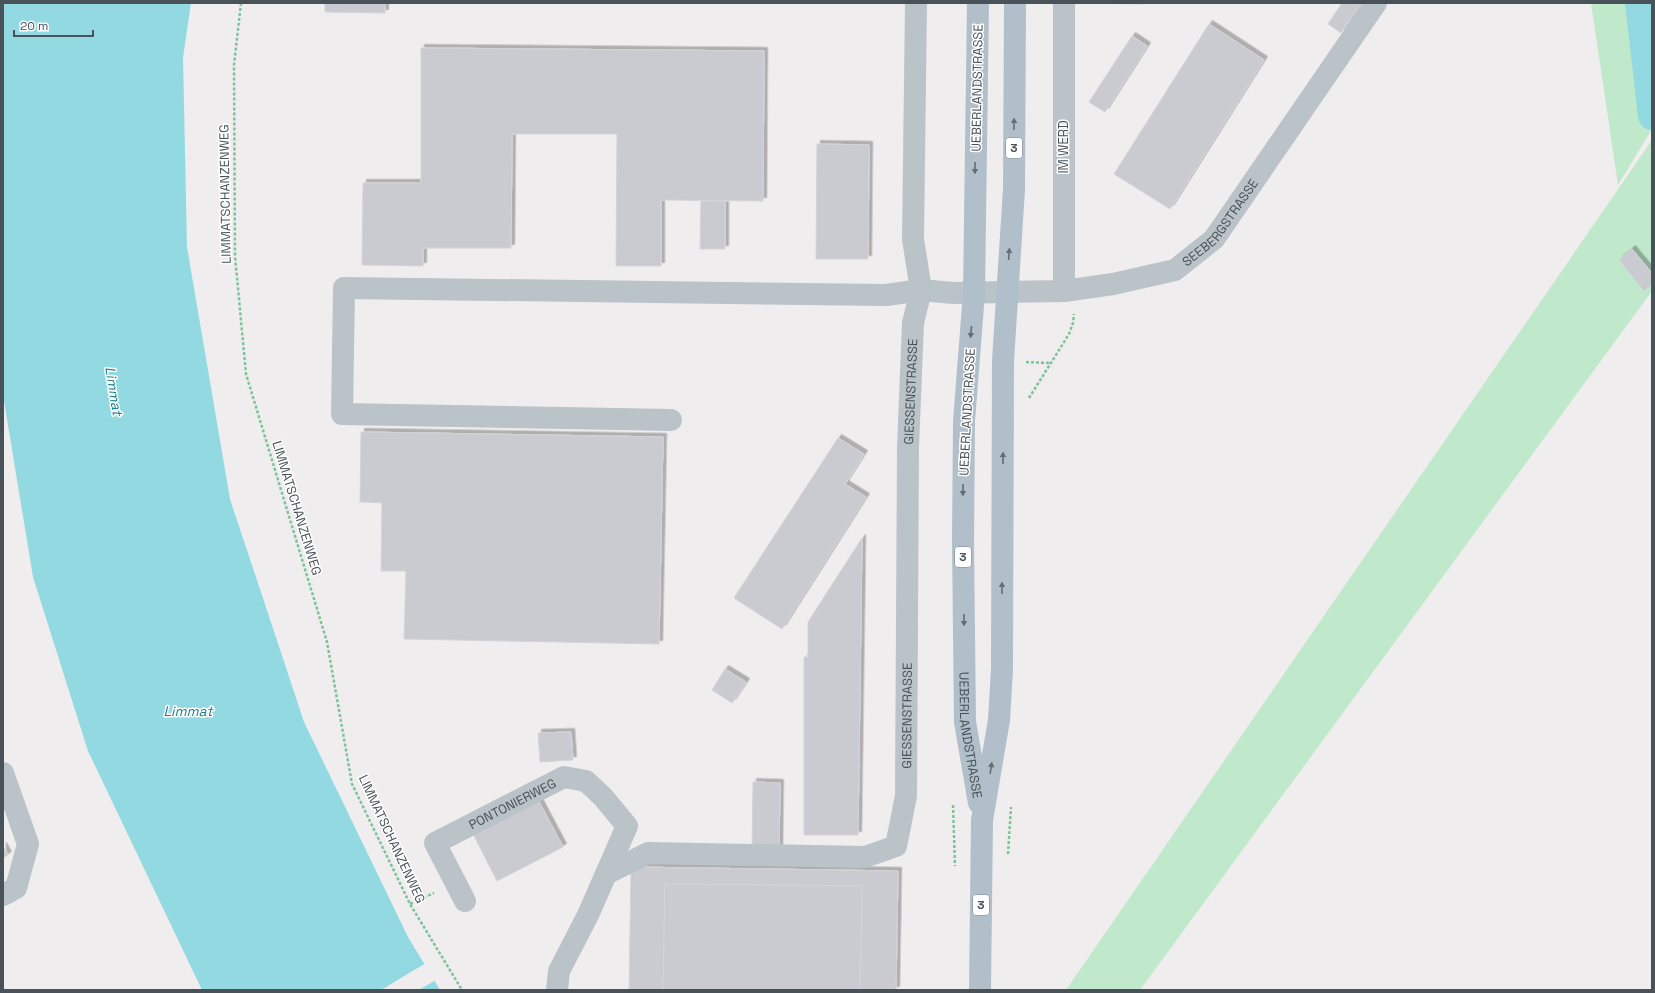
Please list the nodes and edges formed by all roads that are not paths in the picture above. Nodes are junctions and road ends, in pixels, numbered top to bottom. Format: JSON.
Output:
{"nodes":[{"id":1,"x":916,"y":3,"type":"edge"},
{"id":2,"x":978,"y":3,"type":"edge"},
{"id":3,"x":1015,"y":3,"type":"edge"},
{"id":4,"x":1064,"y":3,"type":"edge"},
{"id":5,"x":1376,"y":3,"type":"edge"},
{"id":6,"x":921,"y":290,"type":"junction"},
{"id":7,"x":1064,"y":291,"type":"junction"},
{"id":8,"x":974,"y":293,"type":"junction"},
{"id":9,"x":1006,"y":293,"type":"junction"},
{"id":10,"x":671,"y":420,"type":"dead end"},
{"id":11,"x":3,"y":773,"type":"edge"},
{"id":12,"x":982,"y":820,"type":"junction"},
{"id":13,"x":608,"y":873,"type":"junction"},
{"id":14,"x":3,"y":895,"type":"edge"},
{"id":15,"x":465,"y":901,"type":"dead end"},
{"id":16,"x":557,"y":990,"type":"edge"},
{"id":17,"x":980,"y":990,"type":"edge"}],
"edges":[{"from":1,"to":6,"type":"street","name":"GIESSENSTRASSE"},
{"from":2,"to":8,"type":"main road","name":"UEBERLANDSTRASSE","number":"3","one_way":true},
{"from":9,"to":3,"type":"main road","name":"UEBERLANDSTRASSE","number":"3","one_way":true},
{"from":4,"to":7,"type":"street","name":"IM WERD"},
{"from":5,"to":7,"type":"street","name":"SEEBERGSTRASSE"},
{"from":6,"to":8,"type":"street"},
{"from":6,"to":10,"type":"street"},
{"from":6,"to":13,"type":"street","name":"GIESSENSTRASSE"},
{"from":7,"to":9,"type":"street","name":"SEEBERGSTRASSE"},
{"from":8,"to":9,"type":"street","name":"SEEBERGSTRASSE"},
{"from":8,"to":12,"type":"main road","name":"UEBERLANDSTRASSE","number":"3","one_way":true},
{"from":12,"to":9,"type":"main road","name":"UEBERLANDSTRASSE","number":"3","one_way":true},
{"from":11,"to":14,"type":"street"},
{"from":12,"to":17,"type":"main road","name":"UEBERLANDSTRASSE","number":"3"},
{"from":13,"to":15,"type":"street","name":"PONTONIERWEG"},
{"from":13,"to":16,"type":"street","name":"PONTONIERWEG"}]}
